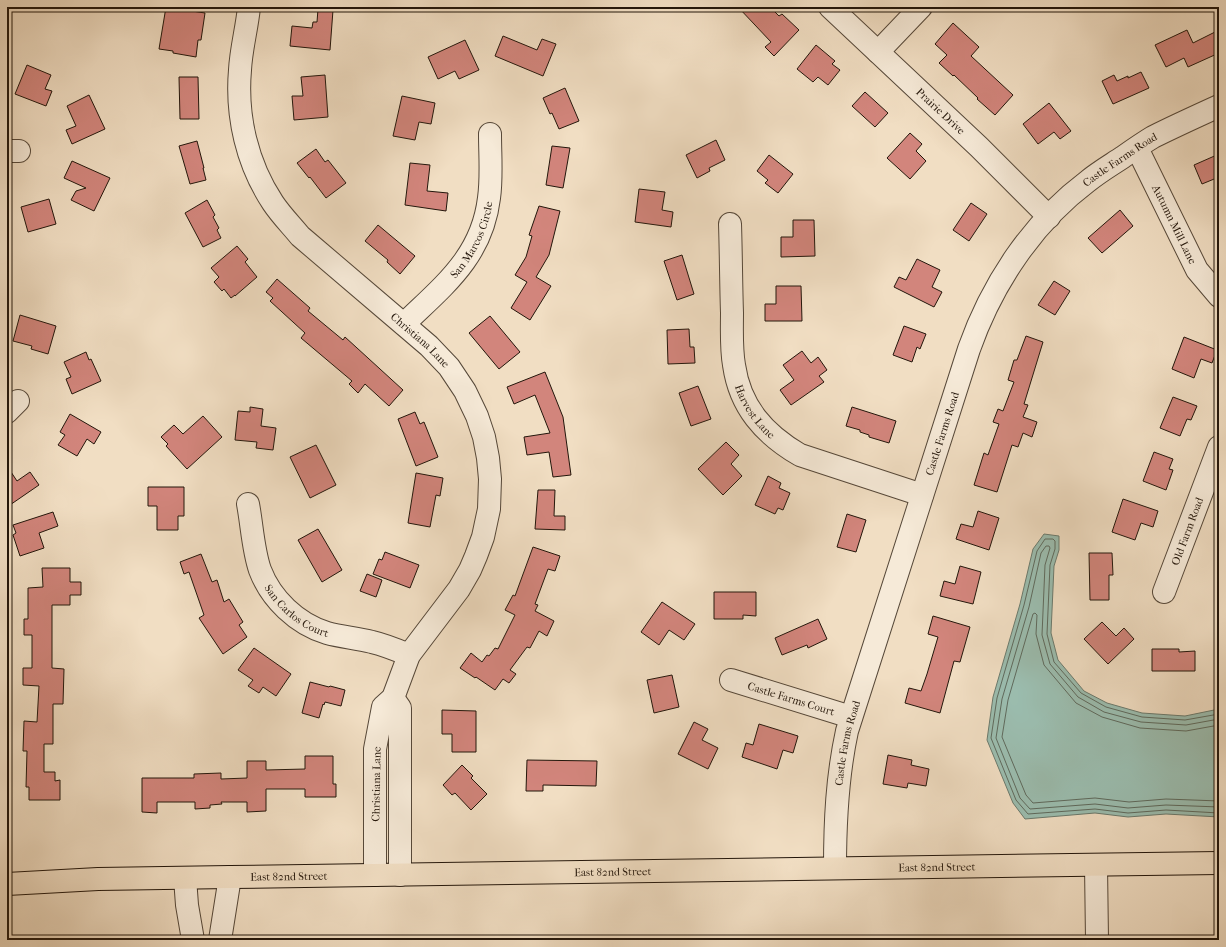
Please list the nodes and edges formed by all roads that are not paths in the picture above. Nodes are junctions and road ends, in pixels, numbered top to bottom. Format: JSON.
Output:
{"nodes":[{"id":1,"x":249,"y":7,"type":"edge"},
{"id":2,"x":830,"y":7,"type":"edge"},
{"id":3,"x":920,"y":7,"type":"edge"},
{"id":4,"x":878,"y":52,"type":"junction"},
{"id":5,"x":1219,"y":106,"type":"edge"},
{"id":6,"x":490,"y":134,"type":"dead end"},
{"id":7,"x":1137,"y":148,"type":"junction"},
{"id":8,"x":1049,"y":217,"type":"junction"},
{"id":9,"x":730,"y":224,"type":"dead end"},
{"id":10,"x":1219,"y":296,"type":"edge"},
{"id":11,"x":404,"y":324,"type":"junction"},
{"id":12,"x":1219,"y":447,"type":"edge"},
{"id":13,"x":922,"y":495,"type":"junction"},
{"id":14,"x":248,"y":504,"type":"dead end"},
{"id":15,"x":1164,"y":592,"type":"dead end"},
{"id":16,"x":409,"y":655,"type":"junction"},
{"id":17,"x":731,"y":680,"type":"dead end"},
{"id":18,"x":393,"y":698,"type":"junction"},
{"id":19,"x":851,"y":717,"type":"junction"},
{"id":20,"x":1219,"y":863,"type":"edge"},
{"id":21,"x":1096,"y":864,"type":"junction"},
{"id":22,"x":835,"y":868,"type":"junction"},
{"id":23,"x":375,"y":875,"type":"junction"},
{"id":24,"x":400,"y":875,"type":"junction"},
{"id":25,"x":230,"y":877,"type":"junction"},
{"id":26,"x":185,"y":878,"type":"junction"},
{"id":27,"x":7,"y":884,"type":"edge"},
{"id":28,"x":193,"y":940,"type":"edge"},
{"id":29,"x":220,"y":940,"type":"edge"},
{"id":30,"x":1097,"y":940,"type":"edge"}],
"edges":[{"from":1,"to":11,"type":"street","name":"Christiana Lane"},
{"from":2,"to":4,"type":"street","name":"Prairie Drive"},
{"from":3,"to":4,"type":"street"},
{"from":4,"to":8,"type":"street","name":"Prairie Drive"},
{"from":5,"to":7,"type":"street","name":"Castle Farms Road"},
{"from":6,"to":11,"type":"street","name":"San Marcos Circle"},
{"from":7,"to":8,"type":"street","name":"Castle Farms Road"},
{"from":7,"to":10,"type":"street","name":"Autumn Mill Lane"},
{"from":8,"to":13,"type":"street","name":"Castle Farms Road"},
{"from":9,"to":13,"type":"street","name":"Harvest Lane"},
{"from":11,"to":16,"type":"street","name":"Christiana Lane"},
{"from":12,"to":15,"type":"street","name":"Old Farm Road"},
{"from":13,"to":19,"type":"street","name":"Castle Farms Road"},
{"from":14,"to":16,"type":"street","name":"San Carlos Court"},
{"from":16,"to":18,"type":"street","name":"Christiana Lane"},
{"from":17,"to":19,"type":"street","name":"Castle Farms Court"},
{"from":18,"to":23,"type":"street","name":"Christiana Lane"},
{"from":18,"to":24,"type":"street"},
{"from":19,"to":22,"type":"street","name":"Castle Farms Road"},
{"from":20,"to":21,"type":"main road","name":"East 82nd Street"},
{"from":21,"to":22,"type":"main road","name":"East 82nd Street"},
{"from":21,"to":30,"type":"street"},
{"from":22,"to":24,"type":"main road","name":"East 82nd Street"},
{"from":23,"to":24,"type":"main road","name":"East 82nd Street"},
{"from":23,"to":25,"type":"main road","name":"East 82nd Street"},
{"from":25,"to":26,"type":"main road","name":"East 82nd Street"},
{"from":25,"to":29,"type":"street"},
{"from":26,"to":27,"type":"main road","name":"East 82nd Street"},
{"from":26,"to":28,"type":"street"}]}
